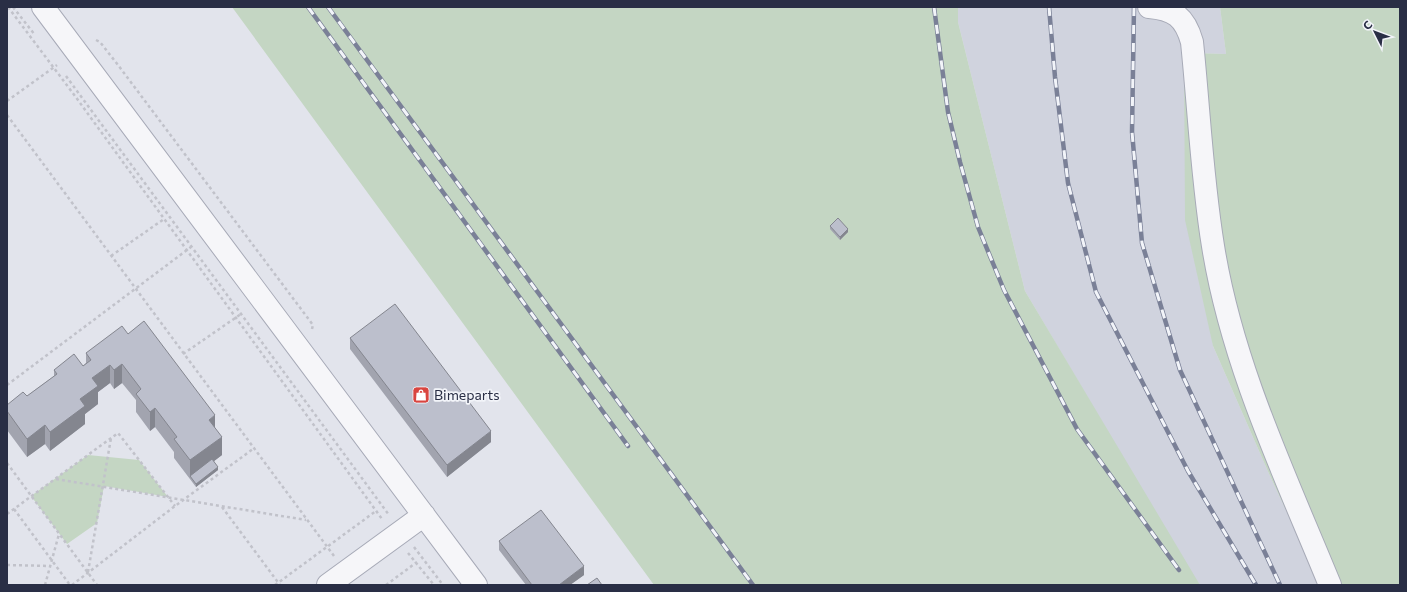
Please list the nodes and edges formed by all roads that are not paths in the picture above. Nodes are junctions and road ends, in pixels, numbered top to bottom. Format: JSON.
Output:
{"nodes":[{"id":1,"x":43,"y":7,"type":"edge"},
{"id":2,"x":1149,"y":7,"type":"edge"},
{"id":3,"x":424,"y":515,"type":"junction"},
{"id":4,"x":328,"y":585,"type":"edge"},
{"id":5,"x":476,"y":585,"type":"edge"},
{"id":6,"x":1330,"y":585,"type":"edge"}],
"edges":[{"from":1,"to":3,"type":"street"},
{"from":2,"to":6,"type":"street"},
{"from":3,"to":4,"type":"street"},
{"from":3,"to":5,"type":"street"}]}
